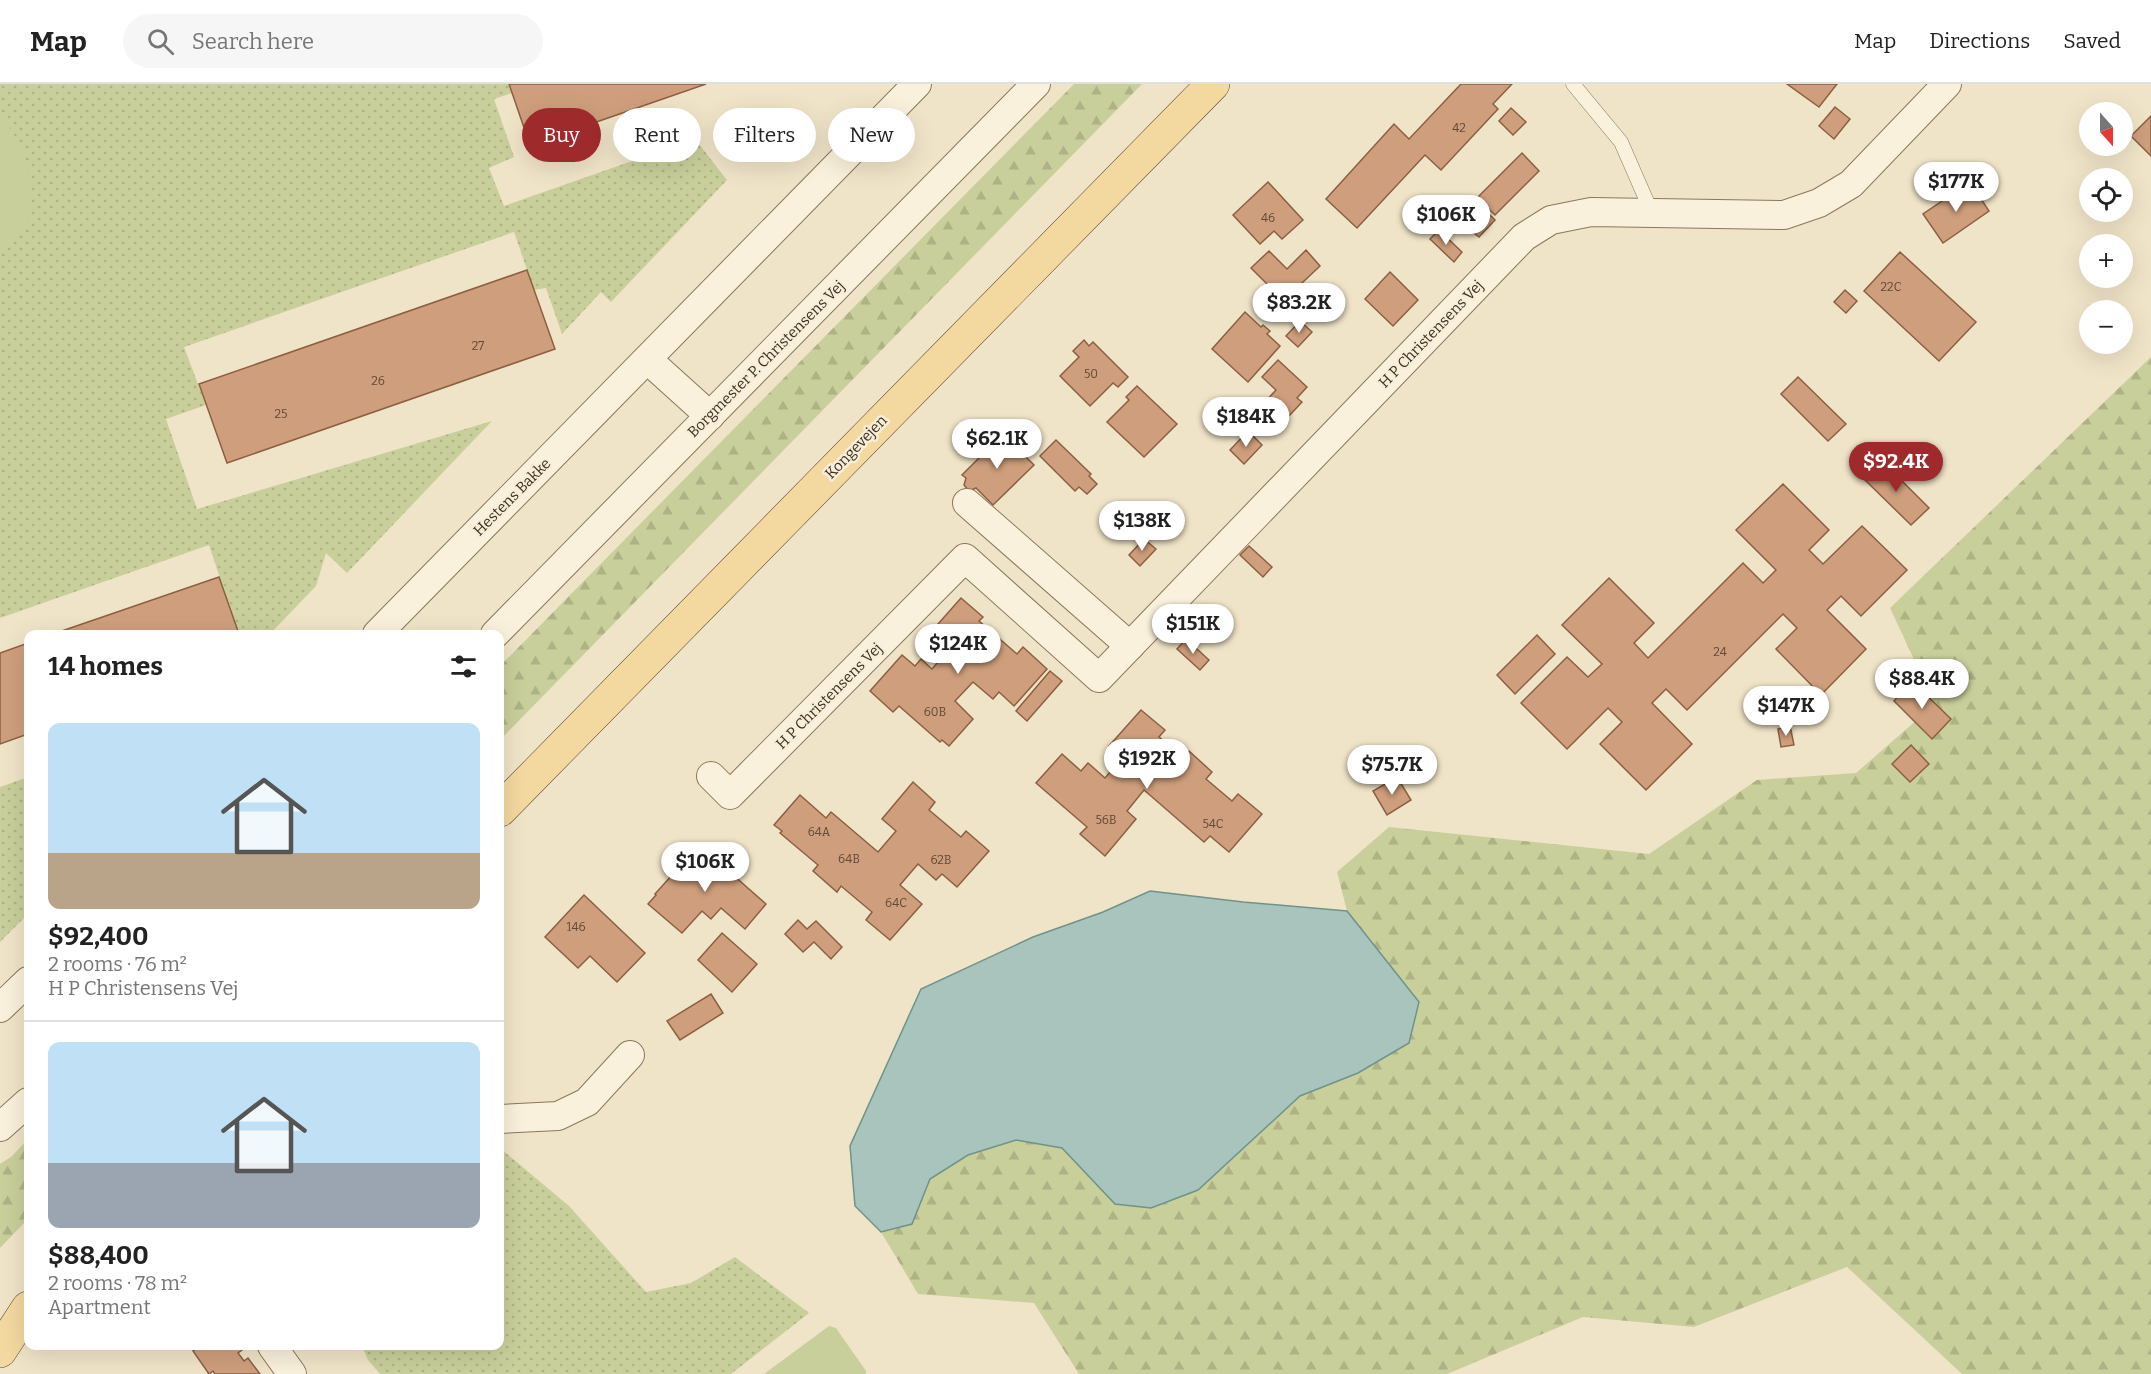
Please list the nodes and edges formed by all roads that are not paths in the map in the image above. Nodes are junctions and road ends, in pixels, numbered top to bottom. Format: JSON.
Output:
{"nodes":[{"id":1,"x":917,"y":84,"type":"edge"},
{"id":2,"x":1036,"y":84,"type":"edge"},
{"id":3,"x":1213,"y":84,"type":"edge"},
{"id":4,"x":1573,"y":84,"type":"edge"},
{"id":5,"x":1947,"y":84,"type":"edge"},
{"id":6,"x":1652,"y":213,"type":"junction"},
{"id":7,"x":648,"y":360,"type":"junction"},
{"id":8,"x":710,"y":416,"type":"junction"},
{"id":9,"x":967,"y":503,"type":"dead end"},
{"id":10,"x":380,"y":630,"type":"edge"},
{"id":11,"x":499,"y":630,"type":"edge"},
{"id":12,"x":1130,"y":646,"type":"junction"},
{"id":13,"x":711,"y":776,"type":"dead end"},
{"id":14,"x":504,"y":806,"type":"edge"},
{"id":15,"x":24,"y":988,"type":"edge"},
{"id":16,"x":0,"y":1008,"type":"edge"},
{"id":17,"x":630,"y":1055,"type":"dead end"},
{"id":18,"x":24,"y":1106,"type":"edge"},
{"id":19,"x":504,"y":1119,"type":"edge"},
{"id":20,"x":0,"y":1127,"type":"edge"},
{"id":21,"x":24,"y":1289,"type":"edge"},
{"id":22,"x":0,"y":1310,"type":"edge"},
{"id":23,"x":24,"y":1314,"type":"edge"},
{"id":24,"x":275,"y":1350,"type":"edge"},
{"id":25,"x":0,"y":1351,"type":"edge"},
{"id":26,"x":292,"y":1374,"type":"edge"}],
"edges":[{"from":1,"to":7,"type":"street","name":"Hestens Bakke"},
{"from":2,"to":8,"type":"street","name":"Borgmester P. Christensens Vej"},
{"from":3,"to":14,"type":"main road","name":"Kongevejen"},
{"from":4,"to":6,"type":"lane"},
{"from":5,"to":6,"type":"street","name":"H P Christensens Vej"},
{"from":6,"to":12,"type":"street","name":"H P Christensens Vej"},
{"from":7,"to":8,"type":"street"},
{"from":7,"to":10,"type":"street","name":"Hestens Bakke"},
{"from":8,"to":11,"type":"street","name":"Borgmester P. Christensens Vej"},
{"from":9,"to":12,"type":"street"},
{"from":12,"to":13,"type":"street","name":"H P Christensens Vej"},
{"from":15,"to":16,"type":"street"},
{"from":17,"to":19,"type":"street"},
{"from":18,"to":20,"type":"street"},
{"from":21,"to":22,"type":"main road"},
{"from":23,"to":25,"type":"main road"},
{"from":24,"to":26,"type":"street"}]}
